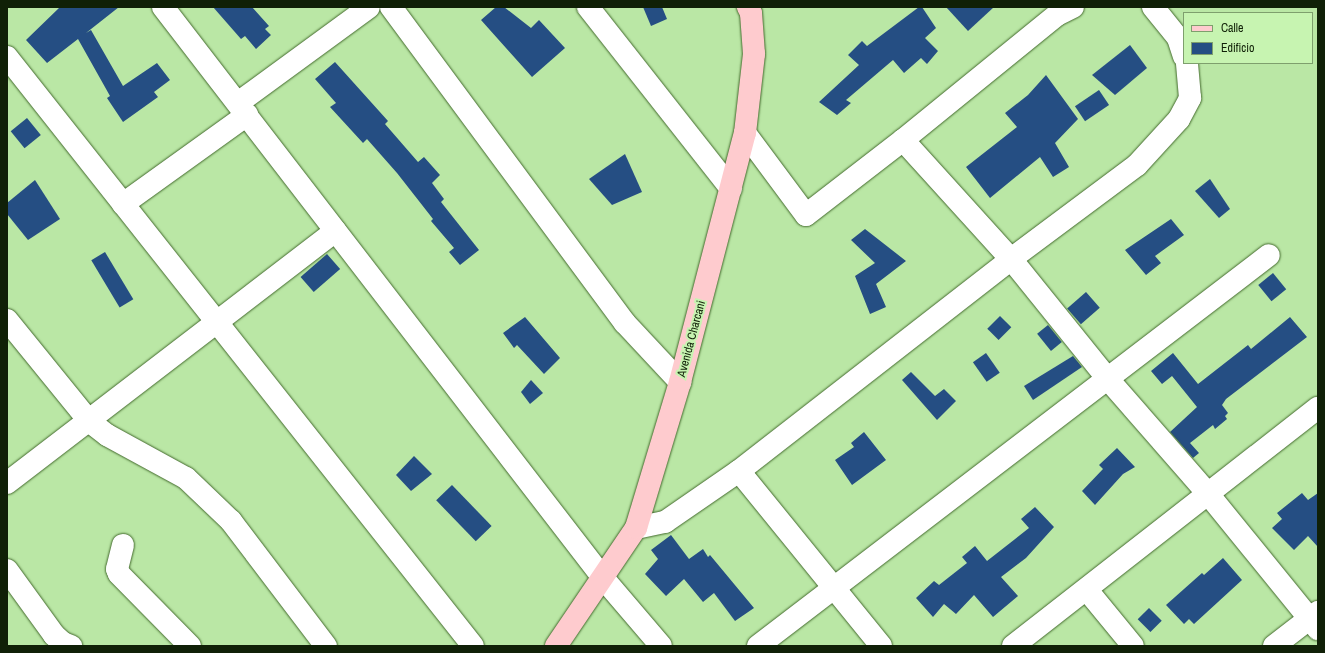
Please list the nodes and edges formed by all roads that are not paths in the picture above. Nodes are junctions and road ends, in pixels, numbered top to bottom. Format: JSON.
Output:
{"nodes":[{"id":1,"x":163,"y":7,"type":"edge"},
{"id":2,"x":369,"y":7,"type":"edge"},
{"id":3,"x":391,"y":7,"type":"edge"},
{"id":4,"x":588,"y":7,"type":"edge"},
{"id":5,"x":748,"y":7,"type":"edge"},
{"id":6,"x":1073,"y":7,"type":"edge"},
{"id":7,"x":1153,"y":7,"type":"edge"},
{"id":8,"x":1183,"y":53,"type":"edge"},
{"id":9,"x":7,"y":57,"type":"edge"},
{"id":10,"x":1186,"y":64,"type":"edge"},
{"id":11,"x":243,"y":109,"type":"junction"},
{"id":12,"x":745,"y":133,"type":"junction"},
{"id":13,"x":904,"y":140,"type":"junction"},
{"id":14,"x":731,"y":189,"type":"junction"},
{"id":15,"x":123,"y":204,"type":"junction"},
{"id":16,"x":336,"y":231,"type":"junction"},
{"id":17,"x":1269,"y":255,"type":"dead end"},
{"id":18,"x":1011,"y":259,"type":"junction"},
{"id":19,"x":7,"y":320,"type":"edge"},
{"id":20,"x":217,"y":322,"type":"junction"},
{"id":21,"x":1107,"y":378,"type":"junction"},
{"id":22,"x":680,"y":382,"type":"junction"},
{"id":23,"x":1318,"y":408,"type":"edge"},
{"id":24,"x":89,"y":421,"type":"junction"},
{"id":25,"x":739,"y":471,"type":"junction"},
{"id":26,"x":7,"y":483,"type":"edge"},
{"id":27,"x":1209,"y":495,"type":"junction"},
{"id":28,"x":636,"y":528,"type":"junction"},
{"id":29,"x":124,"y":544,"type":"dead end"},
{"id":30,"x":7,"y":570,"type":"edge"},
{"id":31,"x":603,"y":578,"type":"junction"},
{"id":32,"x":834,"y":589,"type":"junction"},
{"id":33,"x":1087,"y":590,"type":"junction"},
{"id":34,"x":1315,"y":620,"type":"edge"},
{"id":35,"x":71,"y":646,"type":"edge"},
{"id":36,"x":190,"y":646,"type":"edge"},
{"id":37,"x":326,"y":646,"type":"edge"},
{"id":38,"x":473,"y":646,"type":"edge"},
{"id":39,"x":556,"y":646,"type":"edge"},
{"id":40,"x":661,"y":646,"type":"edge"},
{"id":41,"x":758,"y":646,"type":"edge"},
{"id":42,"x":881,"y":646,"type":"edge"},
{"id":43,"x":1013,"y":646,"type":"edge"},
{"id":44,"x":1132,"y":646,"type":"edge"},
{"id":45,"x":1274,"y":646,"type":"edge"}],
"edges":[{"from":1,"to":11,"type":"street"},
{"from":2,"to":11,"type":"street"},
{"from":3,"to":22,"type":"street"},
{"from":4,"to":14,"type":"street"},
{"from":5,"to":12,"type":"main road","name":"Avenida Charcani"},
{"from":6,"to":13,"type":"street"},
{"from":7,"to":8,"type":"street"},
{"from":9,"to":15,"type":"street"},
{"from":10,"to":18,"type":"street"},
{"from":11,"to":15,"type":"street"},
{"from":11,"to":16,"type":"street"},
{"from":12,"to":13,"type":"street"},
{"from":12,"to":14,"type":"main road","name":"Avenida Charcani"},
{"from":13,"to":18,"type":"street"},
{"from":14,"to":22,"type":"main road","name":"Avenida Charcani"},
{"from":15,"to":20,"type":"street"},
{"from":16,"to":20,"type":"street"},
{"from":16,"to":31,"type":"street"},
{"from":17,"to":21,"type":"street"},
{"from":18,"to":21,"type":"street"},
{"from":18,"to":25,"type":"street"},
{"from":19,"to":24,"type":"street"},
{"from":20,"to":24,"type":"street"},
{"from":20,"to":38,"type":"street"},
{"from":21,"to":27,"type":"street"},
{"from":21,"to":32,"type":"street"},
{"from":22,"to":28,"type":"main road","name":"Avenida Charcani"},
{"from":23,"to":27,"type":"street"},
{"from":24,"to":26,"type":"street"},
{"from":24,"to":37,"type":"street"},
{"from":25,"to":28,"type":"street"},
{"from":25,"to":32,"type":"street"},
{"from":27,"to":33,"type":"street"},
{"from":27,"to":34,"type":"street"},
{"from":28,"to":31,"type":"main road","name":"Avenida Charcani"},
{"from":29,"to":36,"type":"street"},
{"from":30,"to":35,"type":"street"},
{"from":31,"to":39,"type":"main road","name":"Avenida Charcani"},
{"from":31,"to":40,"type":"street"},
{"from":32,"to":41,"type":"street"},
{"from":32,"to":42,"type":"street"},
{"from":33,"to":43,"type":"street"},
{"from":33,"to":44,"type":"street"},
{"from":34,"to":45,"type":"street"}]}
